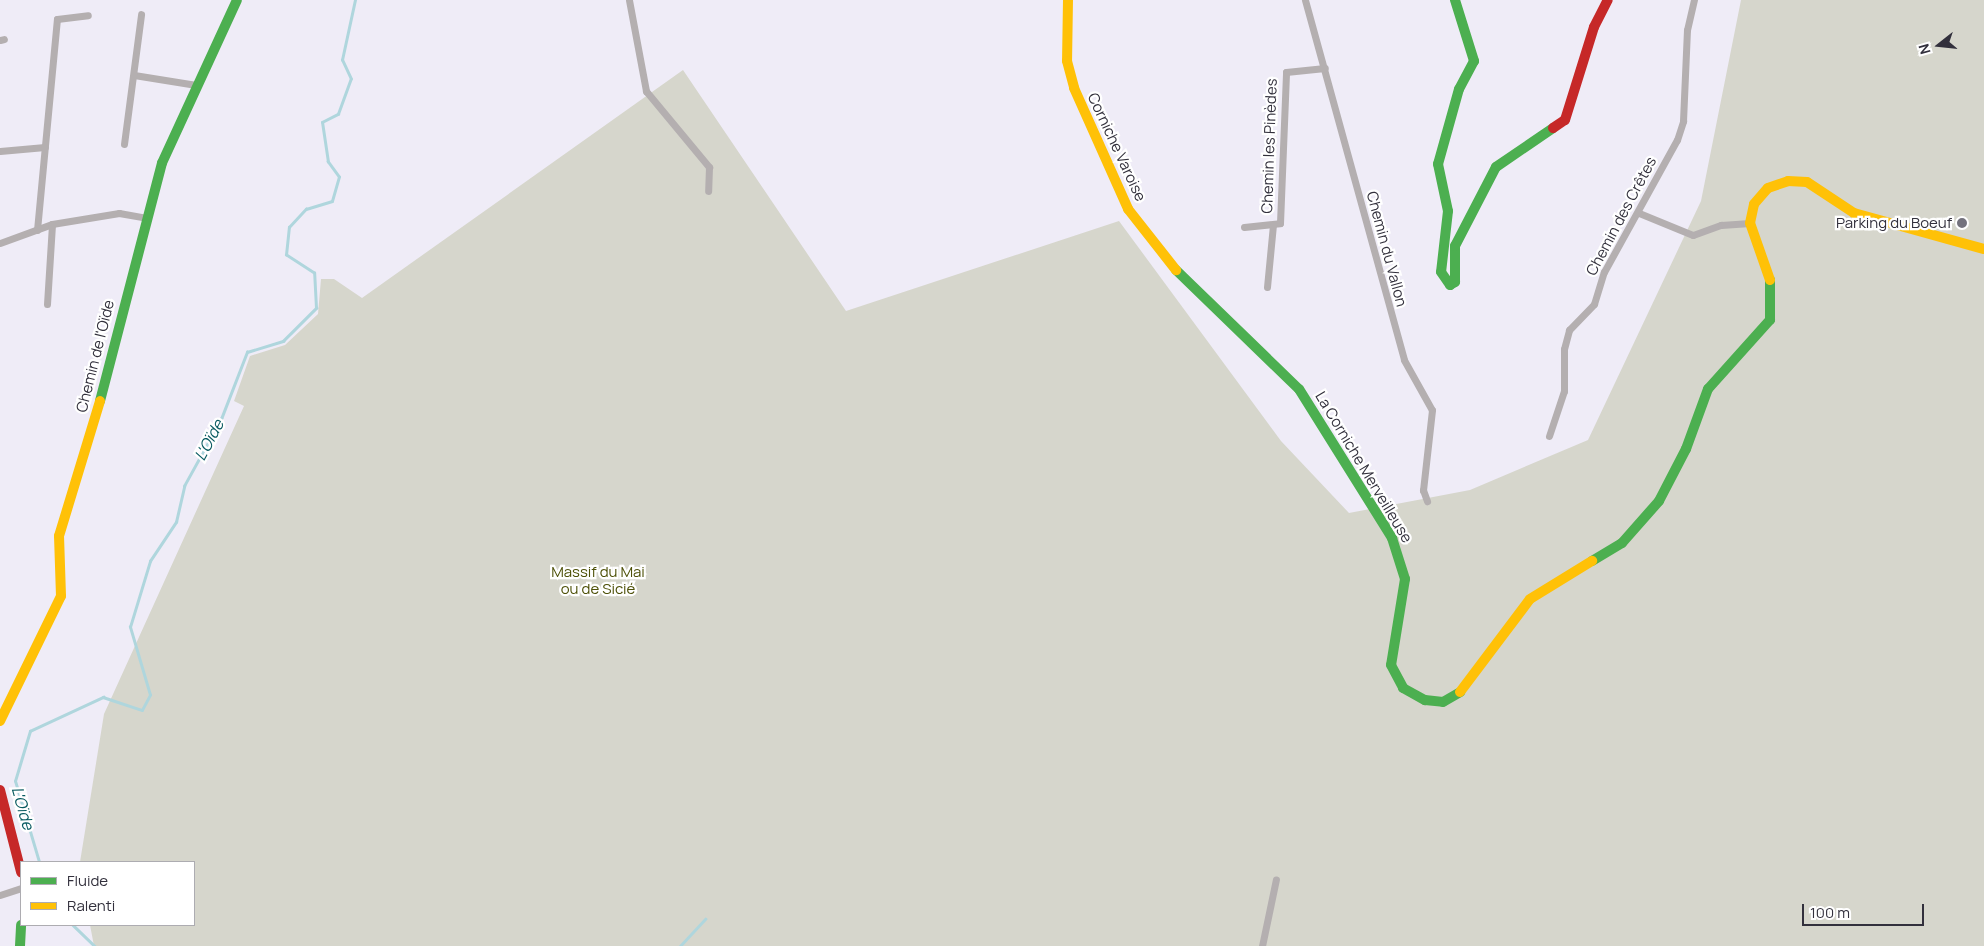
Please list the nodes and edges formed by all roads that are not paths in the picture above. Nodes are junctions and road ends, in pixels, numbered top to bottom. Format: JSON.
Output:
{"nodes":[{"id":1,"x":238,"y":0,"type":"edge"},
{"id":2,"x":629,"y":0,"type":"edge"},
{"id":3,"x":1068,"y":0,"type":"edge"},
{"id":4,"x":1305,"y":0,"type":"edge"},
{"id":5,"x":1456,"y":0,"type":"edge"},
{"id":6,"x":1608,"y":0,"type":"edge"},
{"id":7,"x":1694,"y":0,"type":"edge"},
{"id":8,"x":141,"y":14,"type":"dead end"},
{"id":9,"x":88,"y":15,"type":"dead end"},
{"id":10,"x":1325,"y":68,"type":"junction"},
{"id":11,"x":134,"y":74,"type":"junction"},
{"id":12,"x":196,"y":85,"type":"junction"},
{"id":13,"x":124,"y":144,"type":"dead end"},
{"id":14,"x":44,"y":147,"type":"junction"},
{"id":15,"x":0,"y":151,"type":"edge"},
{"id":16,"x":708,"y":191,"type":"dead end"},
{"id":17,"x":1639,"y":213,"type":"junction"},
{"id":18,"x":147,"y":218,"type":"junction"},
{"id":19,"x":1750,"y":223,"type":"junction"},
{"id":20,"x":52,"y":224,"type":"junction"},
{"id":21,"x":1273,"y":225,"type":"junction"},
{"id":22,"x":1244,"y":227,"type":"dead end"},
{"id":23,"x":36,"y":230,"type":"junction"},
{"id":24,"x":0,"y":243,"type":"edge"},
{"id":25,"x":1984,"y":249,"type":"edge"},
{"id":26,"x":1267,"y":287,"type":"dead end"},
{"id":27,"x":47,"y":304,"type":"dead end"},
{"id":28,"x":1299,"y":389,"type":"joint"},
{"id":29,"x":1550,"y":436,"type":"dead end"},
{"id":30,"x":1427,"y":501,"type":"dead end"},
{"id":31,"x":0,"y":721,"type":"edge"},
{"id":32,"x":0,"y":790,"type":"edge"},
{"id":33,"x":20,"y":868,"type":"edge"},
{"id":34,"x":1276,"y":879,"type":"dead end"},
{"id":35,"x":20,"y":888,"type":"edge"},
{"id":36,"x":0,"y":895,"type":"edge"},
{"id":37,"x":21,"y":926,"type":"edge"},
{"id":38,"x":20,"y":946,"type":"edge"},
{"id":39,"x":1262,"y":946,"type":"edge"}],
"edges":[{"from":1,"to":12,"type":"street","name":"Chemin de l'Oïde"},
{"from":2,"to":16,"type":"street"},
{"from":3,"to":28,"type":"street","name":"Corniche Varoise"},
{"from":4,"to":10,"type":"street","name":"Chemin du Vallon"},
{"from":5,"to":6,"type":"street"},
{"from":7,"to":17,"type":"street","name":"Chemin des Crêtes"},
{"from":8,"to":11,"type":"street"},
{"from":9,"to":14,"type":"street"},
{"from":10,"to":21,"type":"street","name":"Chemin les Pinèdes"},
{"from":10,"to":30,"type":"street","name":"Chemin du Vallon"},
{"from":11,"to":12,"type":"street"},
{"from":11,"to":13,"type":"street"},
{"from":12,"to":18,"type":"street","name":"Chemin de l'Oïde"},
{"from":14,"to":15,"type":"street"},
{"from":14,"to":23,"type":"street"},
{"from":17,"to":19,"type":"street"},
{"from":17,"to":29,"type":"street","name":"Chemin des Crêtes"},
{"from":18,"to":20,"type":"street"},
{"from":18,"to":31,"type":"street","name":"Chemin de l'Oïde"},
{"from":19,"to":25,"type":"street"},
{"from":19,"to":28,"type":"street","name":"La Corniche Merveilleuse"},
{"from":20,"to":23,"type":"street"},
{"from":20,"to":27,"type":"street"},
{"from":21,"to":22,"type":"street","name":"Chemin les Pinèdes"},
{"from":21,"to":26,"type":"street","name":"Chemin les Pinèdes"},
{"from":23,"to":24,"type":"street"},
{"from":32,"to":33,"type":"street"},
{"from":34,"to":39,"type":"street"},
{"from":35,"to":36,"type":"street"},
{"from":37,"to":38,"type":"street"}]}
